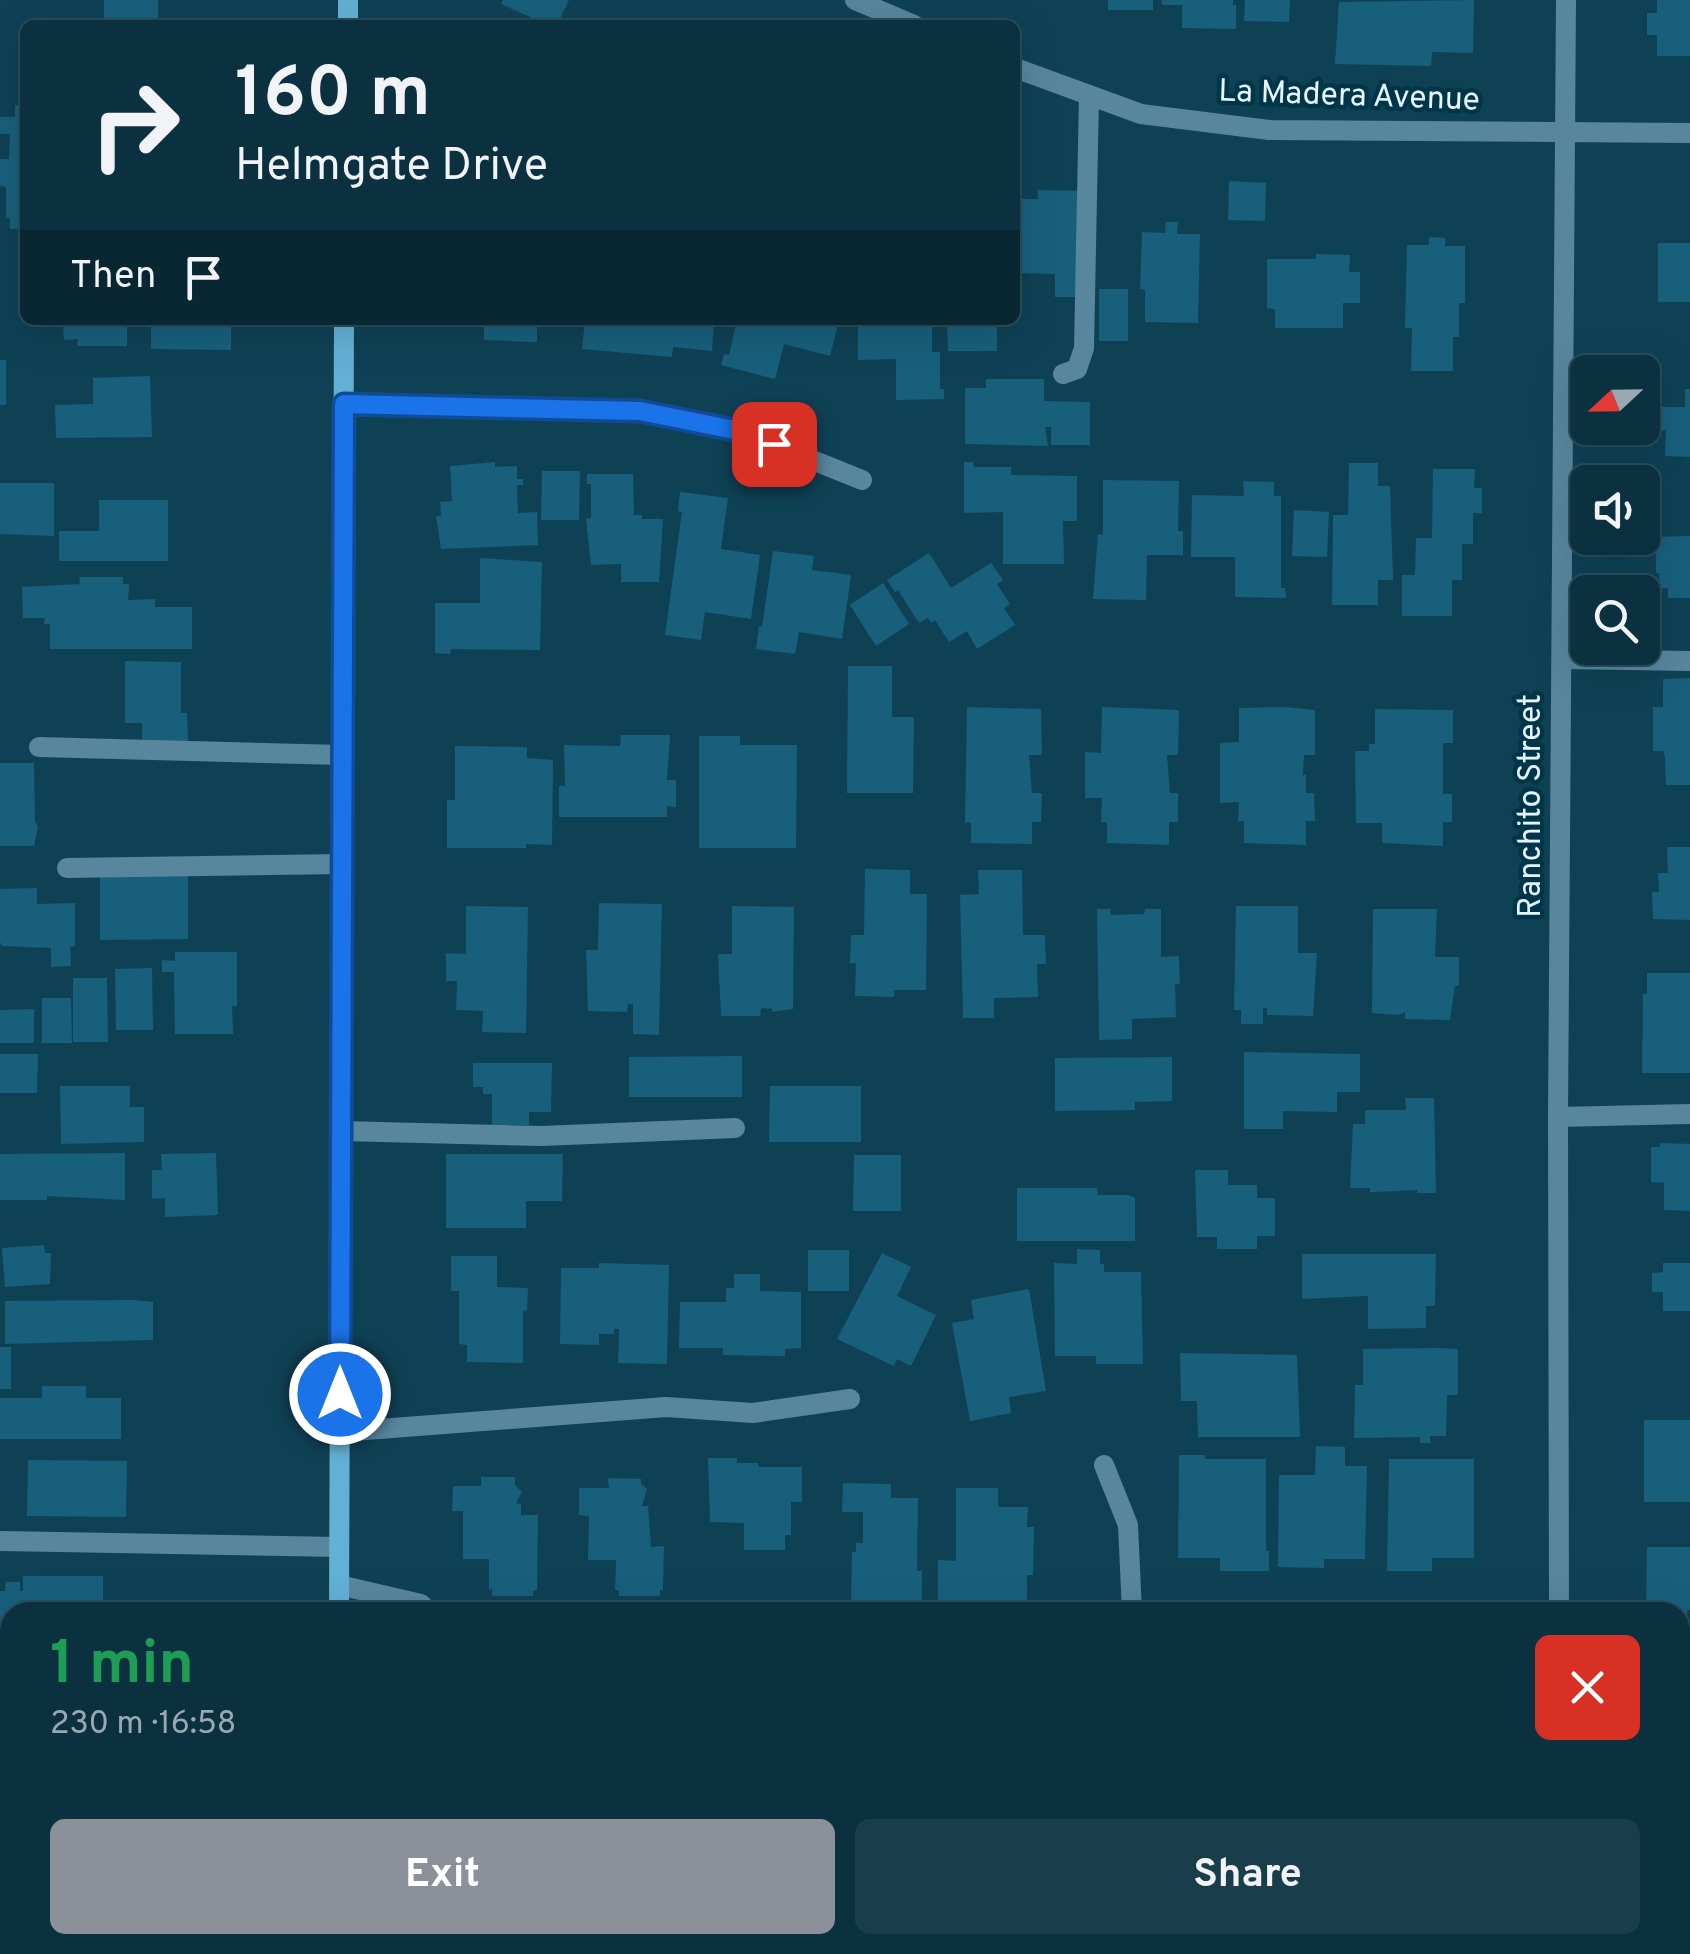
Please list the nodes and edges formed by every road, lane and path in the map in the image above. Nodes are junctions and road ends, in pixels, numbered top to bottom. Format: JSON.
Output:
{"nodes":[{"id":1,"x":855,"y":0,"type":"edge"},
{"id":2,"x":1566,"y":0,"type":"edge"},
{"id":3,"x":902,"y":20,"type":"edge"},
{"id":4,"x":1020,"y":70,"type":"edge"},
{"id":5,"x":1089,"y":96,"type":"junction"},
{"id":6,"x":1566,"y":132,"type":"junction"},
{"id":7,"x":1690,"y":132,"type":"edge"},
{"id":8,"x":344,"y":325,"type":"edge"},
{"id":9,"x":1063,"y":374,"type":"dead end"},
{"id":10,"x":344,"y":404,"type":"junction"},
{"id":11,"x":862,"y":480,"type":"dead end"},
{"id":12,"x":1563,"y":658,"type":"junction"},
{"id":13,"x":1690,"y":661,"type":"edge"},
{"id":14,"x":40,"y":747,"type":"dead end"},
{"id":15,"x":342,"y":756,"type":"junction"},
{"id":16,"x":342,"y":864,"type":"junction"},
{"id":17,"x":67,"y":868,"type":"dead end"},
{"id":18,"x":1690,"y":1114,"type":"edge"},
{"id":19,"x":1558,"y":1116,"type":"junction"},
{"id":20,"x":734,"y":1128,"type":"dead end"},
{"id":21,"x":341,"y":1131,"type":"junction"},
{"id":22,"x":850,"y":1399,"type":"dead end"},
{"id":23,"x":340,"y":1432,"type":"junction"},
{"id":24,"x":1104,"y":1465,"type":"dead end"},
{"id":25,"x":0,"y":1541,"type":"edge"},
{"id":26,"x":339,"y":1547,"type":"junction"},
{"id":27,"x":339,"y":1585,"type":"junction"},
{"id":28,"x":339,"y":1602,"type":"edge"},
{"id":29,"x":412,"y":1602,"type":"edge"},
{"id":30,"x":1132,"y":1602,"type":"edge"},
{"id":31,"x":1558,"y":1602,"type":"edge"}],
"edges":[{"from":1,"to":3,"type":"street"},
{"from":2,"to":6,"type":"street","name":"Ranchito Street"},
{"from":4,"to":5,"type":"street","name":"La Madera Avenue"},
{"from":5,"to":6,"type":"street","name":"La Madera Avenue"},
{"from":5,"to":9,"type":"street"},
{"from":6,"to":7,"type":"street","name":"La Madera Avenue"},
{"from":6,"to":12,"type":"street","name":"Ranchito Street"},
{"from":8,"to":10,"type":"main road"},
{"from":10,"to":11,"type":"street"},
{"from":10,"to":15,"type":"main road"},
{"from":12,"to":13,"type":"street"},
{"from":12,"to":19,"type":"street","name":"Ranchito Street"},
{"from":14,"to":15,"type":"street"},
{"from":15,"to":16,"type":"main road"},
{"from":16,"to":17,"type":"street"},
{"from":16,"to":21,"type":"main road"},
{"from":18,"to":19,"type":"street"},
{"from":19,"to":31,"type":"street","name":"Ranchito Street"},
{"from":20,"to":21,"type":"street"},
{"from":21,"to":23,"type":"main road"},
{"from":22,"to":23,"type":"street"},
{"from":23,"to":26,"type":"main road"},
{"from":24,"to":30,"type":"street"},
{"from":25,"to":26,"type":"street"},
{"from":26,"to":27,"type":"main road"},
{"from":27,"to":28,"type":"main road"},
{"from":27,"to":29,"type":"street"}]}
